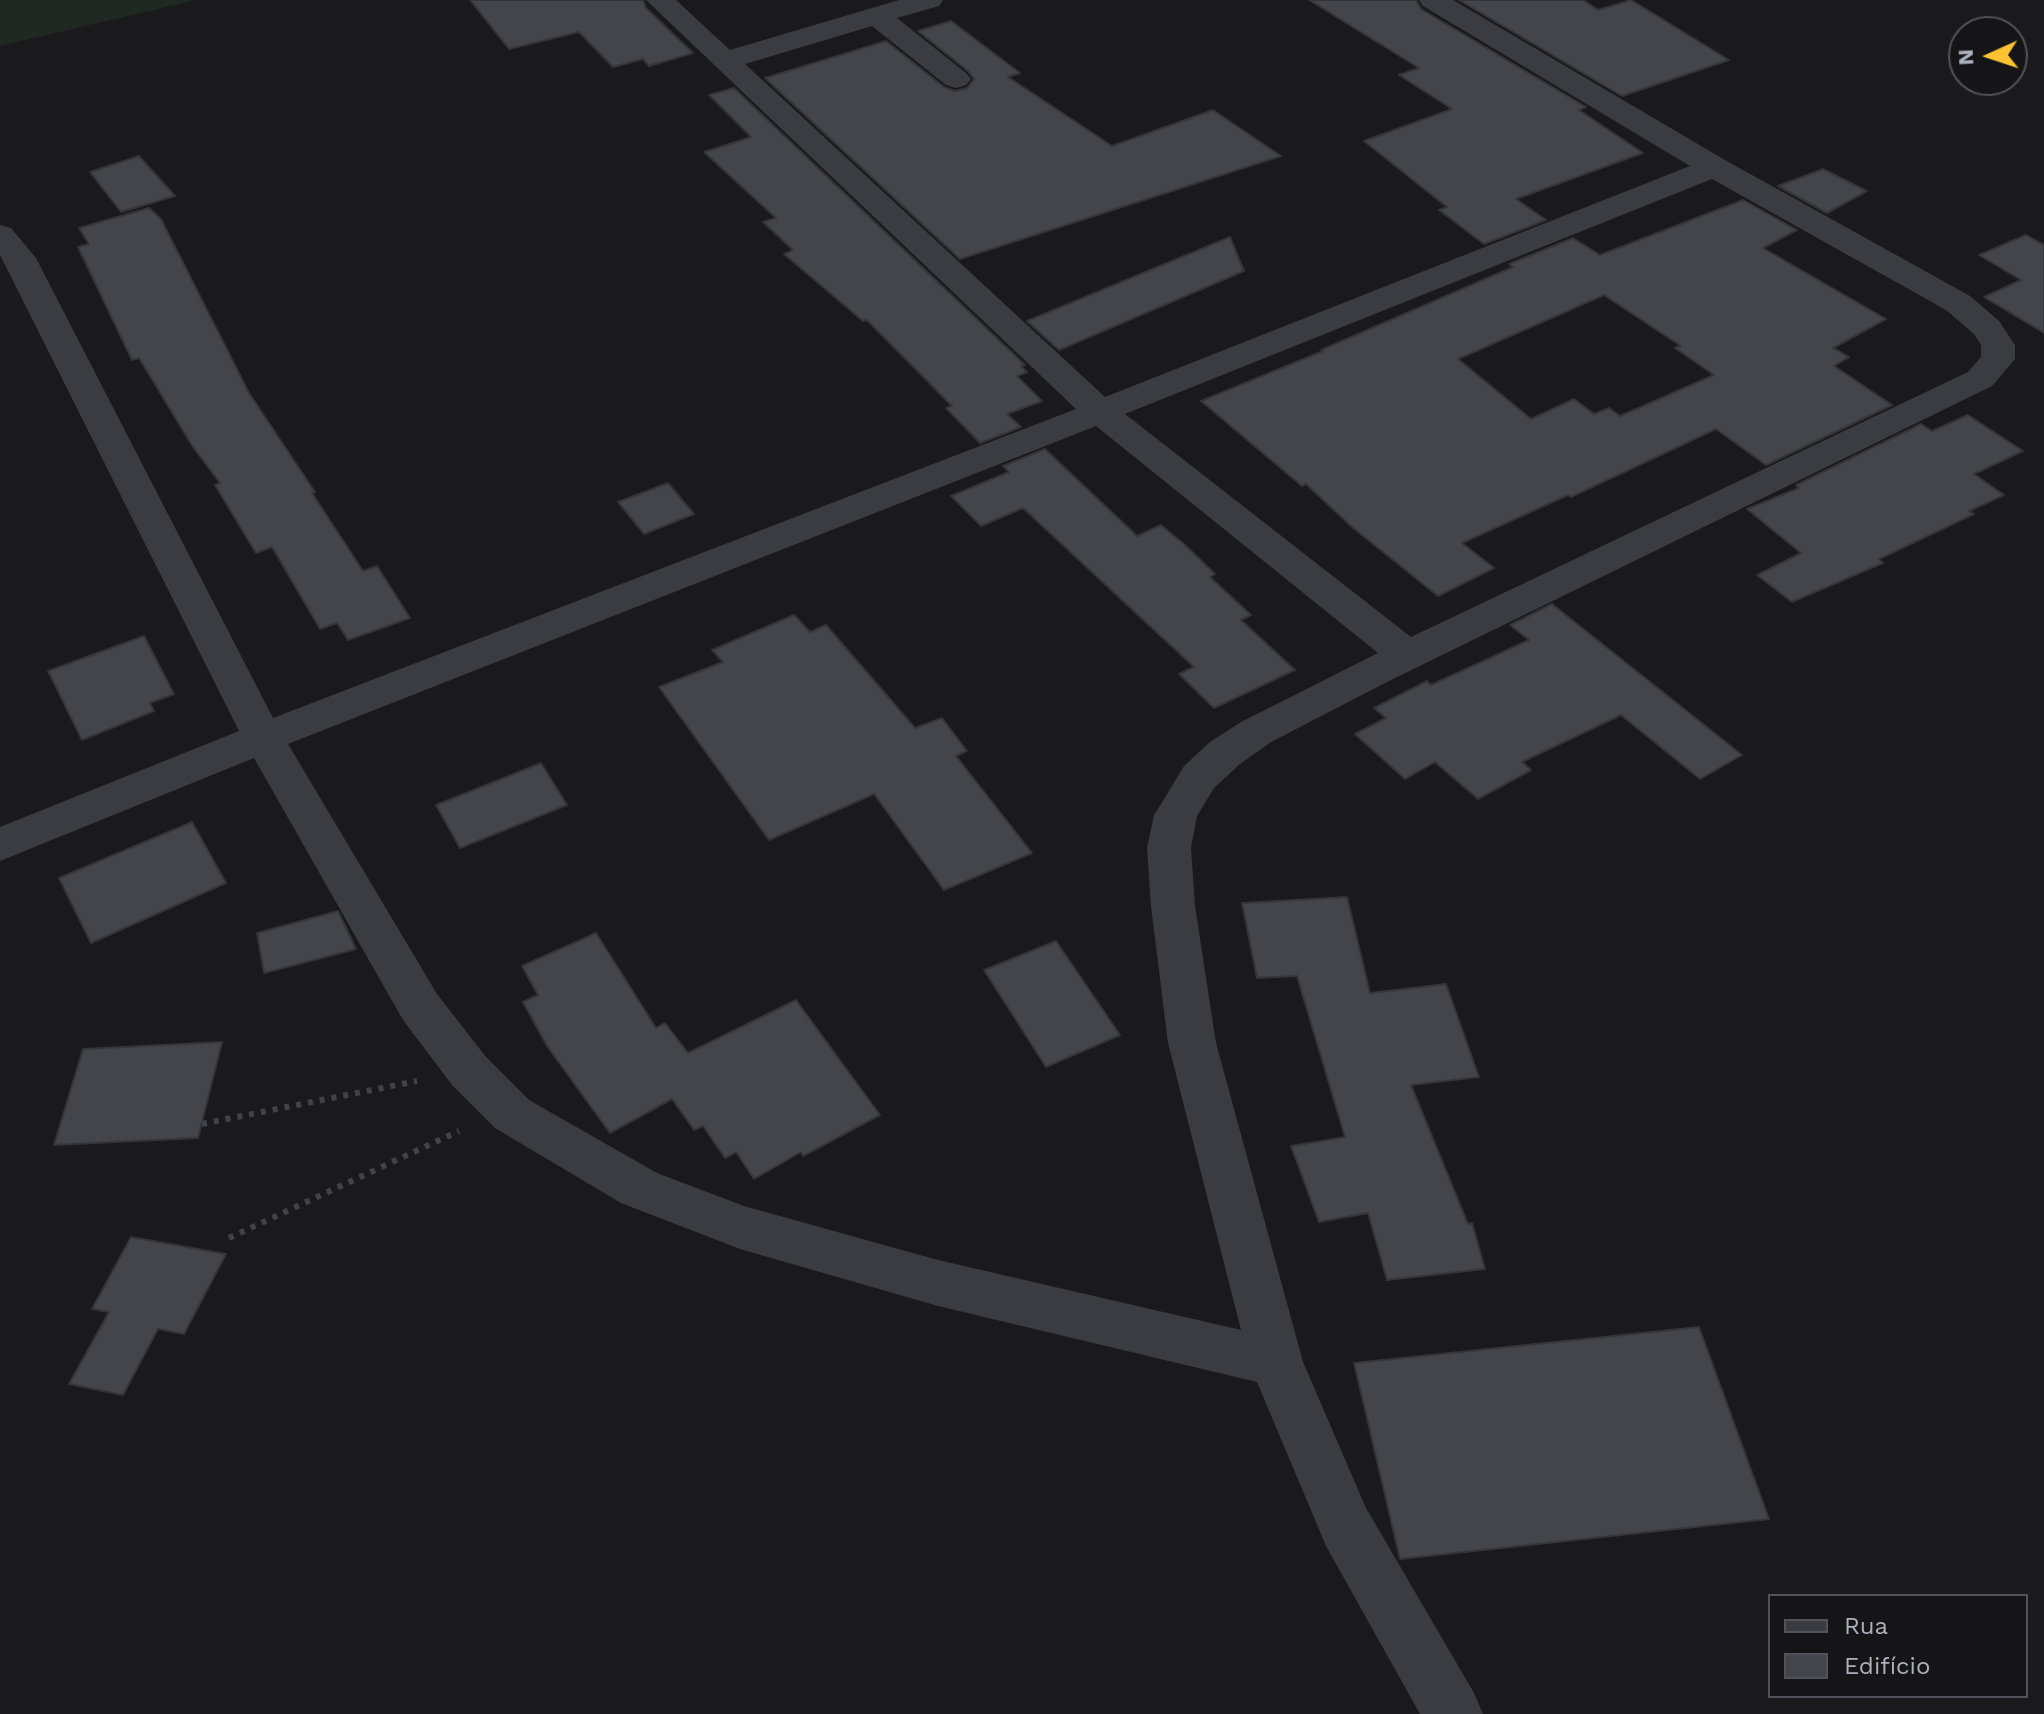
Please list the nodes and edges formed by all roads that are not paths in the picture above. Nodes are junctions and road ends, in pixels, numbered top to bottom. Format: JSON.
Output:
{"nodes":[{"id":1,"x":660,"y":0,"type":"edge"},
{"id":2,"x":929,"y":0,"type":"edge"},
{"id":3,"x":1433,"y":0,"type":"edge"},
{"id":4,"x":877,"y":16,"type":"junction"},
{"id":5,"x":725,"y":61,"type":"junction"},
{"id":6,"x":956,"y":79,"type":"dead end"},
{"id":7,"x":1714,"y":167,"type":"junction"},
{"id":8,"x":7,"y":253,"type":"edge"},
{"id":9,"x":1100,"y":412,"type":"junction"},
{"id":10,"x":1408,"y":656,"type":"junction"},
{"id":11,"x":263,"y":738,"type":"junction"},
{"id":12,"x":0,"y":845,"type":"edge"},
{"id":13,"x":1276,"y":1362,"type":"junction"},
{"id":14,"x":1453,"y":1714,"type":"edge"}],
"edges":[{"from":1,"to":5,"type":"street"},
{"from":2,"to":4,"type":"street"},
{"from":3,"to":7,"type":"street"},
{"from":4,"to":5,"type":"street"},
{"from":4,"to":6,"type":"street"},
{"from":5,"to":9,"type":"street"},
{"from":7,"to":9,"type":"street"},
{"from":7,"to":10,"type":"street"},
{"from":8,"to":11,"type":"street"},
{"from":9,"to":10,"type":"street"},
{"from":9,"to":11,"type":"street"},
{"from":10,"to":13,"type":"street"},
{"from":11,"to":12,"type":"street"},
{"from":11,"to":13,"type":"street"},
{"from":13,"to":14,"type":"street"}]}
